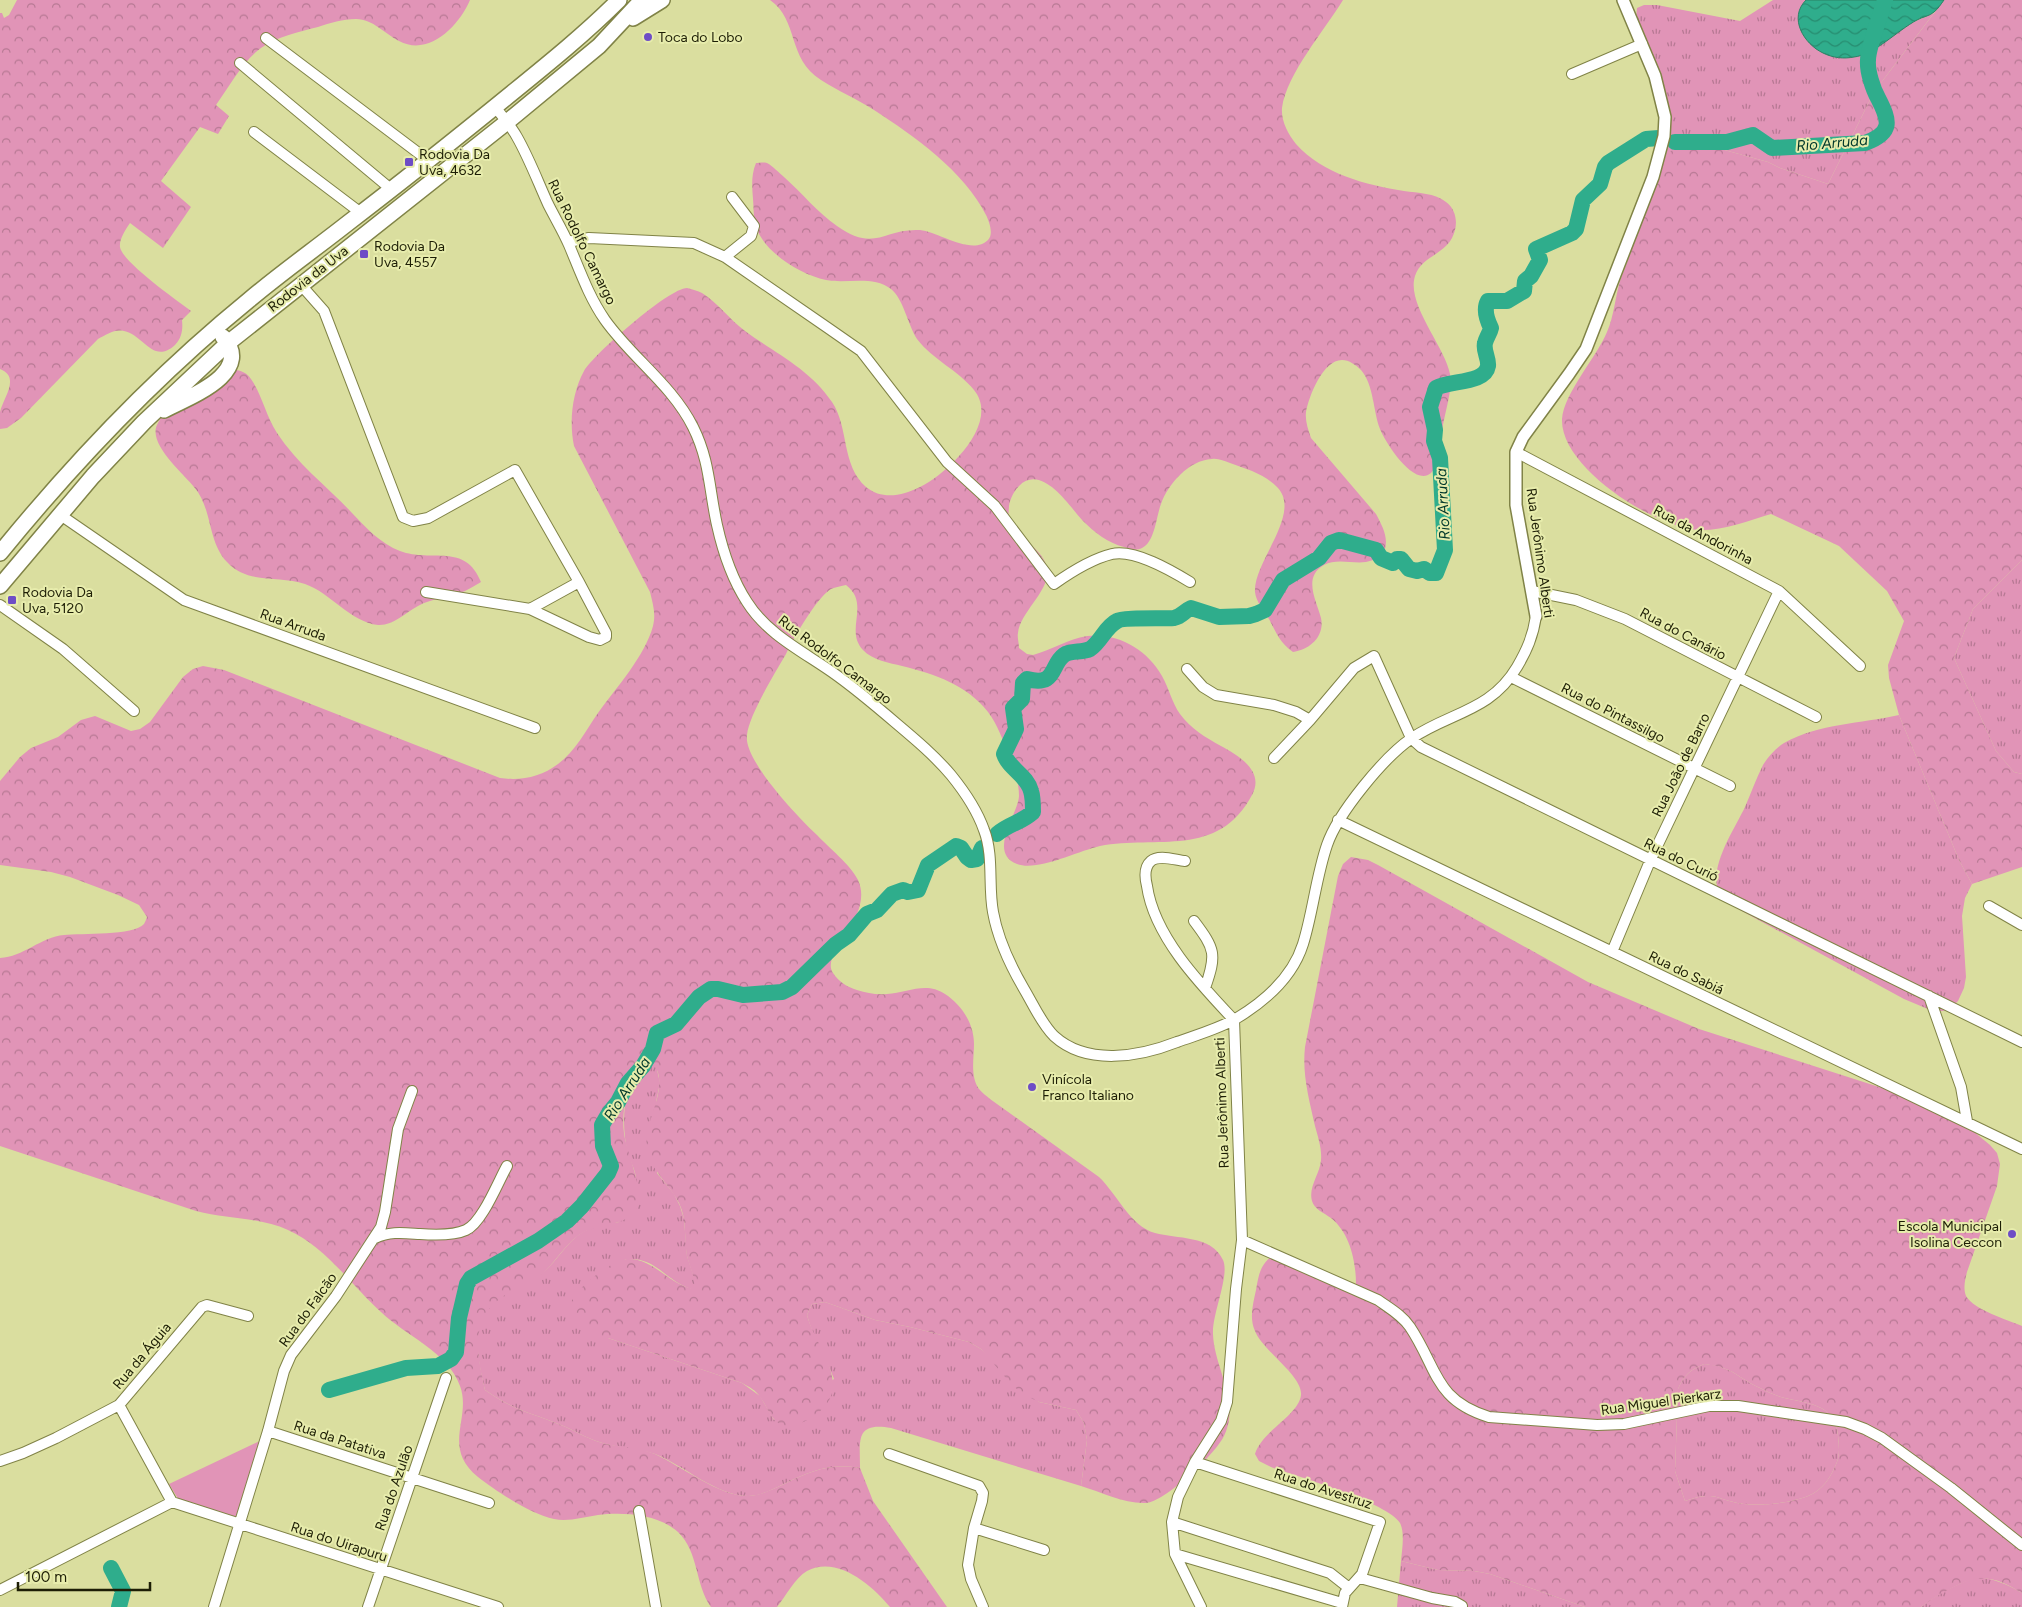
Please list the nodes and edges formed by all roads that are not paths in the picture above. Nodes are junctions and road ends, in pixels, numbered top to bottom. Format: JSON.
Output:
{"nodes":[{"id":1,"x":619,"y":0,"type":"edge"},
{"id":2,"x":642,"y":0,"type":"edge"},
{"id":3,"x":662,"y":0,"type":"edge"},
{"id":4,"x":1623,"y":0,"type":"edge"},
{"id":5,"x":613,"y":31,"type":"junction"},
{"id":6,"x":266,"y":38,"type":"dead end"},
{"id":7,"x":1642,"y":44,"type":"junction"},
{"id":8,"x":240,"y":63,"type":"dead end"},
{"id":9,"x":1572,"y":74,"type":"dead end"},
{"id":10,"x":495,"y":107,"type":"junction"},
{"id":11,"x":507,"y":122,"type":"junction"},
{"id":12,"x":254,"y":132,"type":"dead end"},
{"id":13,"x":429,"y":161,"type":"junction"},
{"id":14,"x":392,"y":190,"type":"junction"},
{"id":15,"x":732,"y":197,"type":"dead end"},
{"id":16,"x":361,"y":213,"type":"junction"},
{"id":17,"x":568,"y":242,"type":"junction"},
{"id":18,"x":725,"y":258,"type":"junction"},
{"id":19,"x":302,"y":285,"type":"junction"},
{"id":20,"x":215,"y":329,"type":"junction"},
{"id":21,"x":228,"y":342,"type":"junction"},
{"id":22,"x":144,"y":422,"type":"junction"},
{"id":23,"x":1516,"y":452,"type":"junction"},
{"id":24,"x":59,"y":514,"type":"junction"},
{"id":25,"x":0,"y":553,"type":"edge"},
{"id":26,"x":578,"y":582,"type":"junction"},
{"id":27,"x":1190,"y":582,"type":"dead end"},
{"id":28,"x":0,"y":586,"type":"edge"},
{"id":29,"x":1532,"y":591,"type":"junction"},
{"id":30,"x":1779,"y":591,"type":"junction"},
{"id":31,"x":426,"y":592,"type":"dead end"},
{"id":32,"x":0,"y":605,"type":"edge"},
{"id":33,"x":530,"y":609,"type":"junction"},
{"id":34,"x":1536,"y":616,"type":"joint"},
{"id":35,"x":1860,"y":666,"type":"dead end"},
{"id":36,"x":1187,"y":669,"type":"dead end"},
{"id":37,"x":1511,"y":677,"type":"junction"},
{"id":38,"x":1738,"y":679,"type":"junction"},
{"id":39,"x":134,"y":711,"type":"dead end"},
{"id":40,"x":1816,"y":717,"type":"dead end"},
{"id":41,"x":1310,"y":720,"type":"junction"},
{"id":42,"x":535,"y":728,"type":"dead end"},
{"id":43,"x":1411,"y":738,"type":"junction"},
{"id":44,"x":1274,"y":758,"type":"dead end"},
{"id":45,"x":1694,"y":769,"type":"junction"},
{"id":46,"x":1730,"y":786,"type":"dead end"},
{"id":47,"x":1338,"y":820,"type":"junction"},
{"id":48,"x":1185,"y":861,"type":"dead end"},
{"id":49,"x":1650,"y":861,"type":"junction"},
{"id":50,"x":1989,"y":906,"type":"dead end"},
{"id":51,"x":1194,"y":921,"type":"dead end"},
{"id":52,"x":2022,"y":925,"type":"edge"},
{"id":53,"x":1612,"y":952,"type":"junction"},
{"id":54,"x":1205,"y":988,"type":"junction"},
{"id":55,"x":1929,"y":996,"type":"junction"},
{"id":56,"x":1234,"y":1020,"type":"junction"},
{"id":57,"x":2022,"y":1042,"type":"edge"},
{"id":58,"x":412,"y":1091,"type":"dead end"},
{"id":59,"x":1967,"y":1122,"type":"junction"},
{"id":60,"x":2022,"y":1149,"type":"edge"},
{"id":61,"x":507,"y":1166,"type":"dead end"},
{"id":62,"x":375,"y":1238,"type":"junction"},
{"id":63,"x":1242,"y":1240,"type":"junction"},
{"id":64,"x":248,"y":1316,"type":"dead end"},
{"id":65,"x":446,"y":1378,"type":"dead end"},
{"id":66,"x":119,"y":1405,"type":"junction"},
{"id":67,"x":268,"y":1432,"type":"junction"},
{"id":68,"x":889,"y":1454,"type":"dead end"},
{"id":69,"x":0,"y":1461,"type":"edge"},
{"id":70,"x":1195,"y":1462,"type":"junction"},
{"id":71,"x":412,"y":1478,"type":"junction"},
{"id":72,"x":172,"y":1502,"type":"junction"},
{"id":73,"x":489,"y":1503,"type":"dead end"},
{"id":74,"x":639,"y":1511,"type":"dead end"},
{"id":75,"x":1172,"y":1522,"type":"junction"},
{"id":76,"x":240,"y":1524,"type":"junction"},
{"id":77,"x":974,"y":1528,"type":"junction"},
{"id":78,"x":2022,"y":1545,"type":"edge"},
{"id":79,"x":1044,"y":1550,"type":"dead end"},
{"id":80,"x":1175,"y":1554,"type":"junction"},
{"id":81,"x":380,"y":1570,"type":"junction"},
{"id":82,"x":1360,"y":1578,"type":"junction"},
{"id":83,"x":1348,"y":1588,"type":"junction"},
{"id":84,"x":0,"y":1590,"type":"edge"},
{"id":85,"x":1342,"y":1605,"type":"edge"},
{"id":86,"x":214,"y":1607,"type":"edge"},
{"id":87,"x":368,"y":1607,"type":"edge"},
{"id":88,"x":498,"y":1607,"type":"edge"},
{"id":89,"x":656,"y":1607,"type":"edge"},
{"id":90,"x":983,"y":1607,"type":"edge"},
{"id":91,"x":1202,"y":1607,"type":"edge"},
{"id":92,"x":1462,"y":1607,"type":"edge"}],
"edges":[{"from":1,"to":10,"type":"main road","name":"Rodovia da Uva"},
{"from":2,"to":5,"type":"main road","name":"Rodovia da Uva"},
{"from":3,"to":5,"type":"main road"},
{"from":4,"to":7,"type":"street","name":"Rua Jerônimo Alberti"},
{"from":5,"to":11,"type":"main road","name":"Rodovia da Uva"},
{"from":6,"to":13,"type":"street"},
{"from":7,"to":9,"type":"street"},
{"from":7,"to":23,"type":"street","name":"Rua Jerônimo Alberti"},
{"from":8,"to":14,"type":"street"},
{"from":10,"to":11,"type":"street","name":"Rua Rodolfo Camargo"},
{"from":10,"to":13,"type":"main road","name":"Rodovia da Uva"},
{"from":11,"to":17,"type":"street","name":"Rua Rodolfo Camargo"},
{"from":11,"to":19,"type":"main road","name":"Rodovia da Uva"},
{"from":12,"to":16,"type":"street"},
{"from":13,"to":14,"type":"main road","name":"Rodovia da Uva"},
{"from":14,"to":16,"type":"main road","name":"Rodovia da Uva"},
{"from":15,"to":18,"type":"street"},
{"from":16,"to":20,"type":"main road","name":"Rodovia da Uva"},
{"from":17,"to":18,"type":"street"},
{"from":17,"to":56,"type":"street","name":"Rua Rodolfo Camargo"},
{"from":18,"to":27,"type":"street"},
{"from":19,"to":21,"type":"main road","name":"Rodovia da Uva"},
{"from":19,"to":26,"type":"street"},
{"from":20,"to":21,"type":"main road"},
{"from":20,"to":25,"type":"main road","name":"Rodovia da Uva"},
{"from":21,"to":22,"type":"main road","name":"Rodovia da Uva"},
{"from":21,"to":22,"type":"main road"},
{"from":22,"to":24,"type":"main road","name":"Rodovia da Uva"},
{"from":23,"to":29,"type":"street","name":"Rua Jerônimo Alberti"},
{"from":23,"to":30,"type":"street","name":"Rua da Andorinha"},
{"from":24,"to":28,"type":"main road","name":"Rodovia da Uva"},
{"from":24,"to":42,"type":"street","name":"Rua Arruda"},
{"from":26,"to":33,"type":"street"},
{"from":26,"to":33,"type":"street"},
{"from":29,"to":34,"type":"street","name":"Rua Jerônimo Alberti"},
{"from":29,"to":38,"type":"street","name":"Rua do Canário"},
{"from":30,"to":35,"type":"street","name":"Rua da Andorinha"},
{"from":30,"to":38,"type":"street","name":"Rua João de Barro"},
{"from":31,"to":33,"type":"street"},
{"from":32,"to":39,"type":"street"},
{"from":34,"to":37,"type":"street","name":"Rua Jerônimo Alberti"},
{"from":36,"to":41,"type":"street"},
{"from":37,"to":43,"type":"street","name":"Rua Jerônimo Alberti"},
{"from":37,"to":45,"type":"street","name":"Rua do Pintassilgo"},
{"from":38,"to":40,"type":"street","name":"Rua do Canário"},
{"from":38,"to":45,"type":"street","name":"Rua João de Barro"},
{"from":41,"to":43,"type":"street"},
{"from":41,"to":44,"type":"street"},
{"from":43,"to":47,"type":"street","name":"Rua Jerônimo Alberti"},
{"from":43,"to":49,"type":"street","name":"Rua do Curió"},
{"from":45,"to":46,"type":"street","name":"Rua do Pintassilgo"},
{"from":45,"to":49,"type":"street","name":"Rua João de Barro"},
{"from":47,"to":53,"type":"street","name":"Rua do Sabiá"},
{"from":47,"to":56,"type":"street","name":"Rua Jerônimo Alberti"},
{"from":48,"to":54,"type":"street"},
{"from":49,"to":53,"type":"street","name":"Rua João de Barro"},
{"from":49,"to":55,"type":"street","name":"Rua do Curió"},
{"from":50,"to":52,"type":"street"},
{"from":51,"to":54,"type":"street"},
{"from":53,"to":59,"type":"street","name":"Rua do Sabiá"},
{"from":54,"to":56,"type":"street"},
{"from":55,"to":57,"type":"street","name":"Rua do Curió"},
{"from":55,"to":59,"type":"street"},
{"from":56,"to":63,"type":"street","name":"Rua Jerônimo Alberti"},
{"from":58,"to":62,"type":"street","name":"Rua do Falcão"},
{"from":59,"to":60,"type":"street","name":"Rua do Sabiá"},
{"from":61,"to":62,"type":"street"},
{"from":62,"to":67,"type":"street","name":"Rua do Falcão"},
{"from":63,"to":70,"type":"street","name":"Rua Jerônimo Alberti"},
{"from":63,"to":78,"type":"street","name":"Rua Miguel Pierkarz"},
{"from":64,"to":66,"type":"street","name":"Rua da Águia"},
{"from":65,"to":71,"type":"street","name":"Rua do Azulão"},
{"from":66,"to":69,"type":"street","name":"Rua da Águia"},
{"from":66,"to":72,"type":"street"},
{"from":67,"to":71,"type":"street","name":"Rua da Patativa"},
{"from":67,"to":76,"type":"street","name":"Rua do Falcão"},
{"from":68,"to":77,"type":"street"},
{"from":70,"to":75,"type":"street","name":"Rua Jerônimo Alberti"},
{"from":70,"to":82,"type":"street","name":"Rua do Avestruz"},
{"from":71,"to":73,"type":"street","name":"Rua da Patativa"},
{"from":71,"to":81,"type":"street","name":"Rua do Azulão"},
{"from":72,"to":76,"type":"street","name":"Rua do Uirapuru"},
{"from":72,"to":84,"type":"street"},
{"from":74,"to":89,"type":"street"},
{"from":75,"to":80,"type":"street","name":"Rua Jerônimo Alberti"},
{"from":75,"to":83,"type":"street"},
{"from":76,"to":81,"type":"street","name":"Rua do Uirapuru"},
{"from":76,"to":86,"type":"street","name":"Rua do Falcão"},
{"from":77,"to":79,"type":"street"},
{"from":77,"to":90,"type":"street"},
{"from":80,"to":85,"type":"street"},
{"from":80,"to":91,"type":"street","name":"Rua Jerônimo Alberti"},
{"from":81,"to":87,"type":"street","name":"Rua do Azulão"},
{"from":81,"to":88,"type":"street","name":"Rua do Uirapuru"},
{"from":82,"to":83,"type":"street"},
{"from":82,"to":92,"type":"street"},
{"from":83,"to":85,"type":"street"}]}
